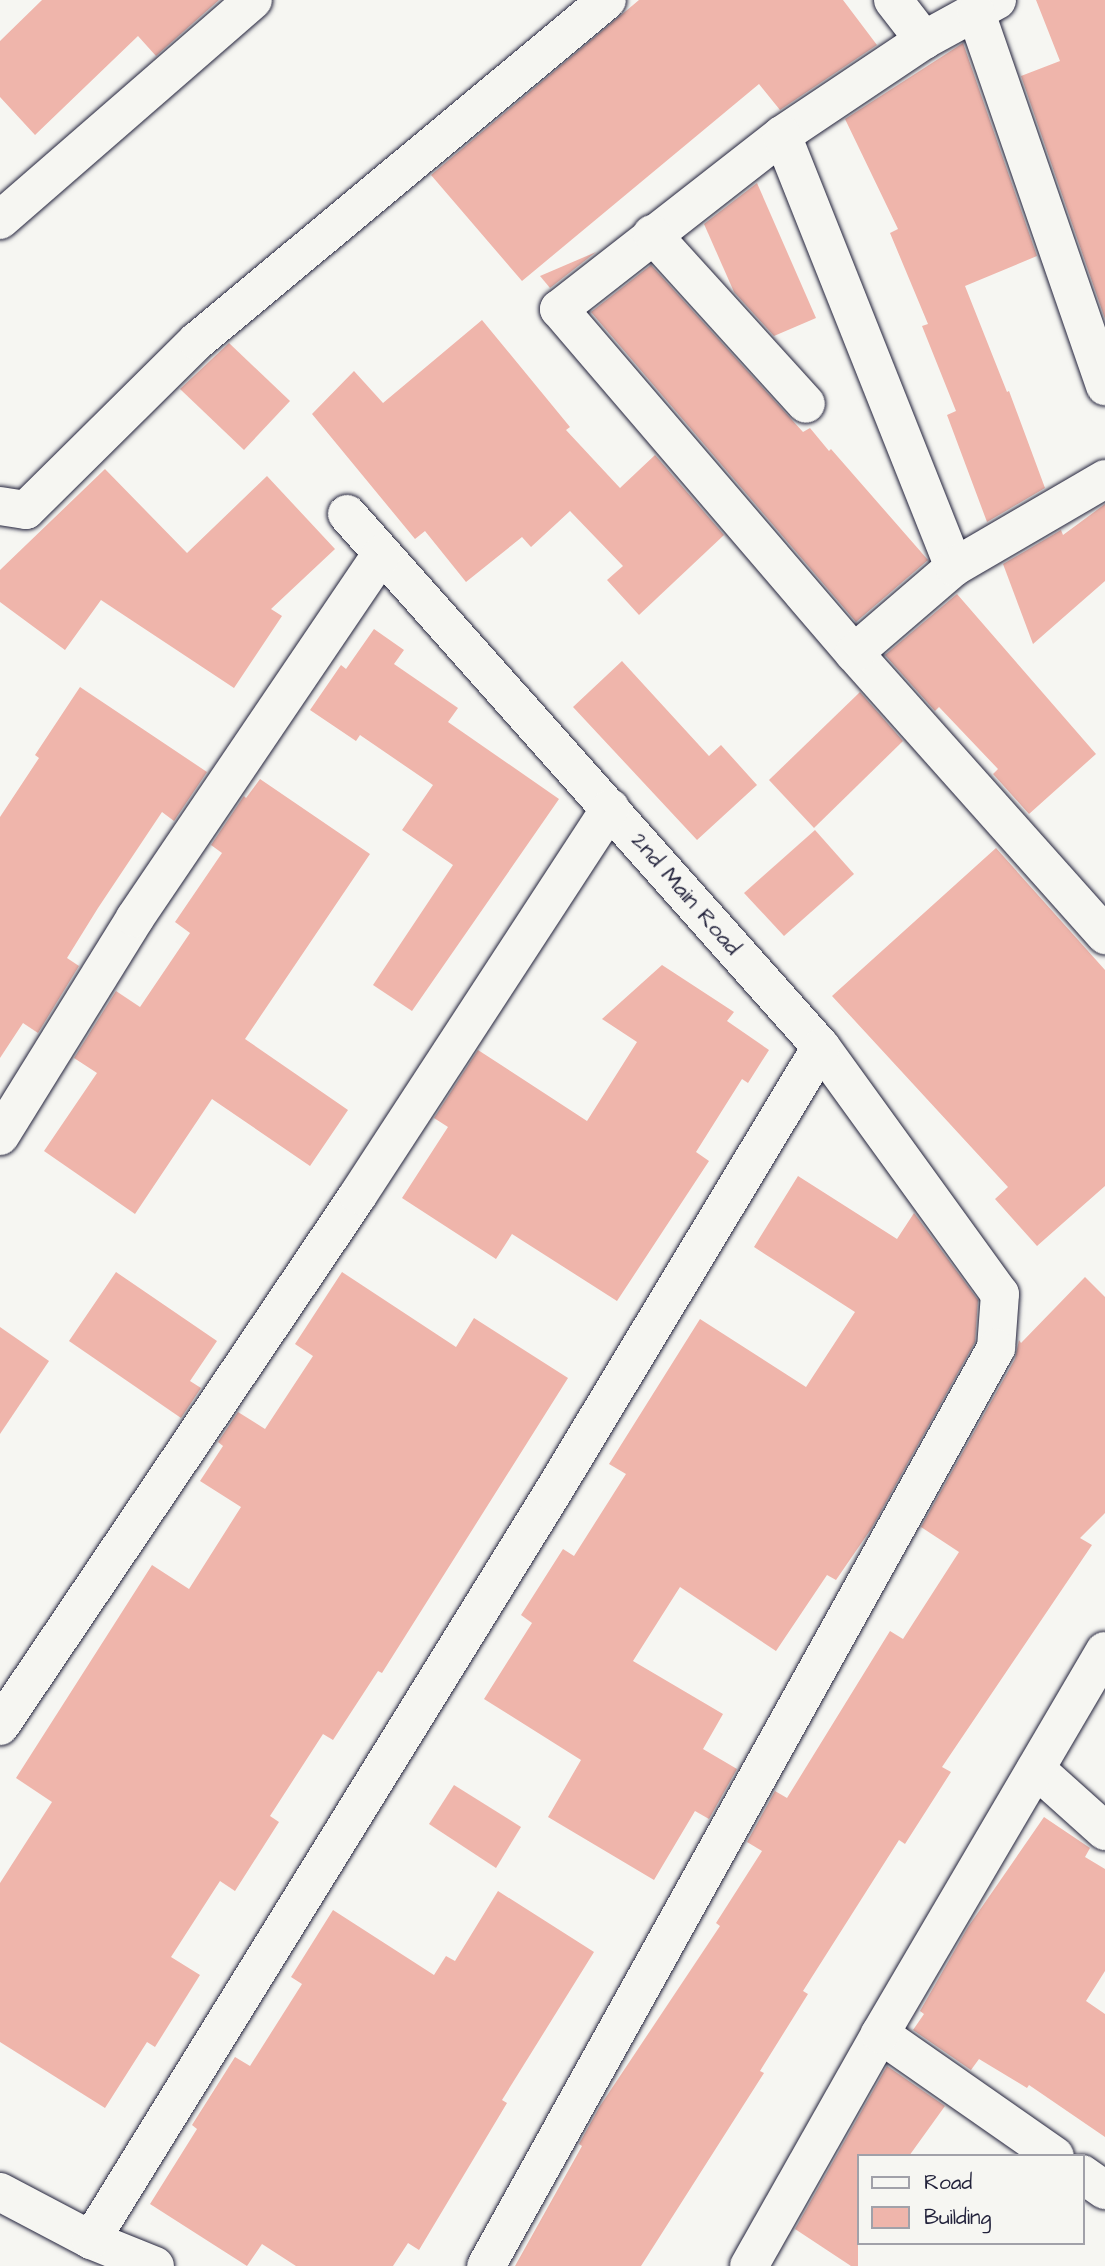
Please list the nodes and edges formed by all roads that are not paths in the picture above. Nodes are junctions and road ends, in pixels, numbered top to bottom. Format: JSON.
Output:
{"nodes":[{"id":1,"x":253,"y":0,"type":"edge"},
{"id":2,"x":607,"y":0,"type":"edge"},
{"id":3,"x":893,"y":0,"type":"edge"},
{"id":4,"x":986,"y":7,"type":"edge"},
{"id":5,"x":923,"y":40,"type":"junction"},
{"id":6,"x":782,"y":135,"type":"junction"},
{"id":7,"x":0,"y":220,"type":"edge"},
{"id":8,"x":652,"y":234,"type":"junction"},
{"id":9,"x":1105,"y":386,"type":"edge"},
{"id":10,"x":806,"y":404,"type":"dead end"},
{"id":11,"x":1105,"y":479,"type":"edge"},
{"id":12,"x":0,"y":506,"type":"edge"},
{"id":13,"x":347,"y":514,"type":"dead end"},
{"id":14,"x":381,"y":554,"type":"junction"},
{"id":15,"x":954,"y":567,"type":"junction"},
{"id":16,"x":854,"y":653,"type":"junction"},
{"id":17,"x":610,"y":808,"type":"junction"},
{"id":18,"x":1105,"y":935,"type":"edge"},
{"id":19,"x":821,"y":1046,"type":"junction"},
{"id":20,"x":0,"y":1136,"type":"edge"},
{"id":21,"x":1105,"y":1651,"type":"edge"},
{"id":22,"x":0,"y":1726,"type":"edge"},
{"id":23,"x":1035,"y":1769,"type":"junction"},
{"id":24,"x":1105,"y":1831,"type":"edge"},
{"id":25,"x":880,"y":2034,"type":"junction"},
{"id":26,"x":1052,"y":2154,"type":"edge"},
{"id":27,"x":1084,"y":2175,"type":"edge"},
{"id":28,"x":1105,"y":2190,"type":"edge"},
{"id":29,"x":0,"y":2192,"type":"edge"},
{"id":30,"x":91,"y":2240,"type":"junction"},
{"id":31,"x":758,"y":2262,"type":"edge"},
{"id":32,"x":141,"y":2264,"type":"edge"},
{"id":33,"x":486,"y":2266,"type":"edge"}],
"edges":[{"from":1,"to":7,"type":"street"},
{"from":2,"to":12,"type":"street"},
{"from":3,"to":5,"type":"street"},
{"from":4,"to":5,"type":"street"},
{"from":4,"to":9,"type":"street"},
{"from":5,"to":6,"type":"street"},
{"from":6,"to":8,"type":"street"},
{"from":6,"to":15,"type":"street"},
{"from":8,"to":10,"type":"street"},
{"from":8,"to":16,"type":"street"},
{"from":11,"to":15,"type":"street"},
{"from":13,"to":14,"type":"street","name":"2nd Main Road"},
{"from":14,"to":17,"type":"street","name":"2nd Main Road"},
{"from":14,"to":20,"type":"street"},
{"from":15,"to":16,"type":"street"},
{"from":16,"to":18,"type":"street"},
{"from":17,"to":19,"type":"street","name":"2nd Main Road"},
{"from":17,"to":22,"type":"street"},
{"from":19,"to":30,"type":"street"},
{"from":19,"to":33,"type":"street","name":"2nd Main Road"},
{"from":21,"to":23,"type":"street"},
{"from":23,"to":24,"type":"street"},
{"from":23,"to":25,"type":"street"},
{"from":25,"to":26,"type":"street"},
{"from":25,"to":31,"type":"street"},
{"from":27,"to":28,"type":"street"},
{"from":29,"to":30,"type":"street"},
{"from":30,"to":32,"type":"street"}]}
